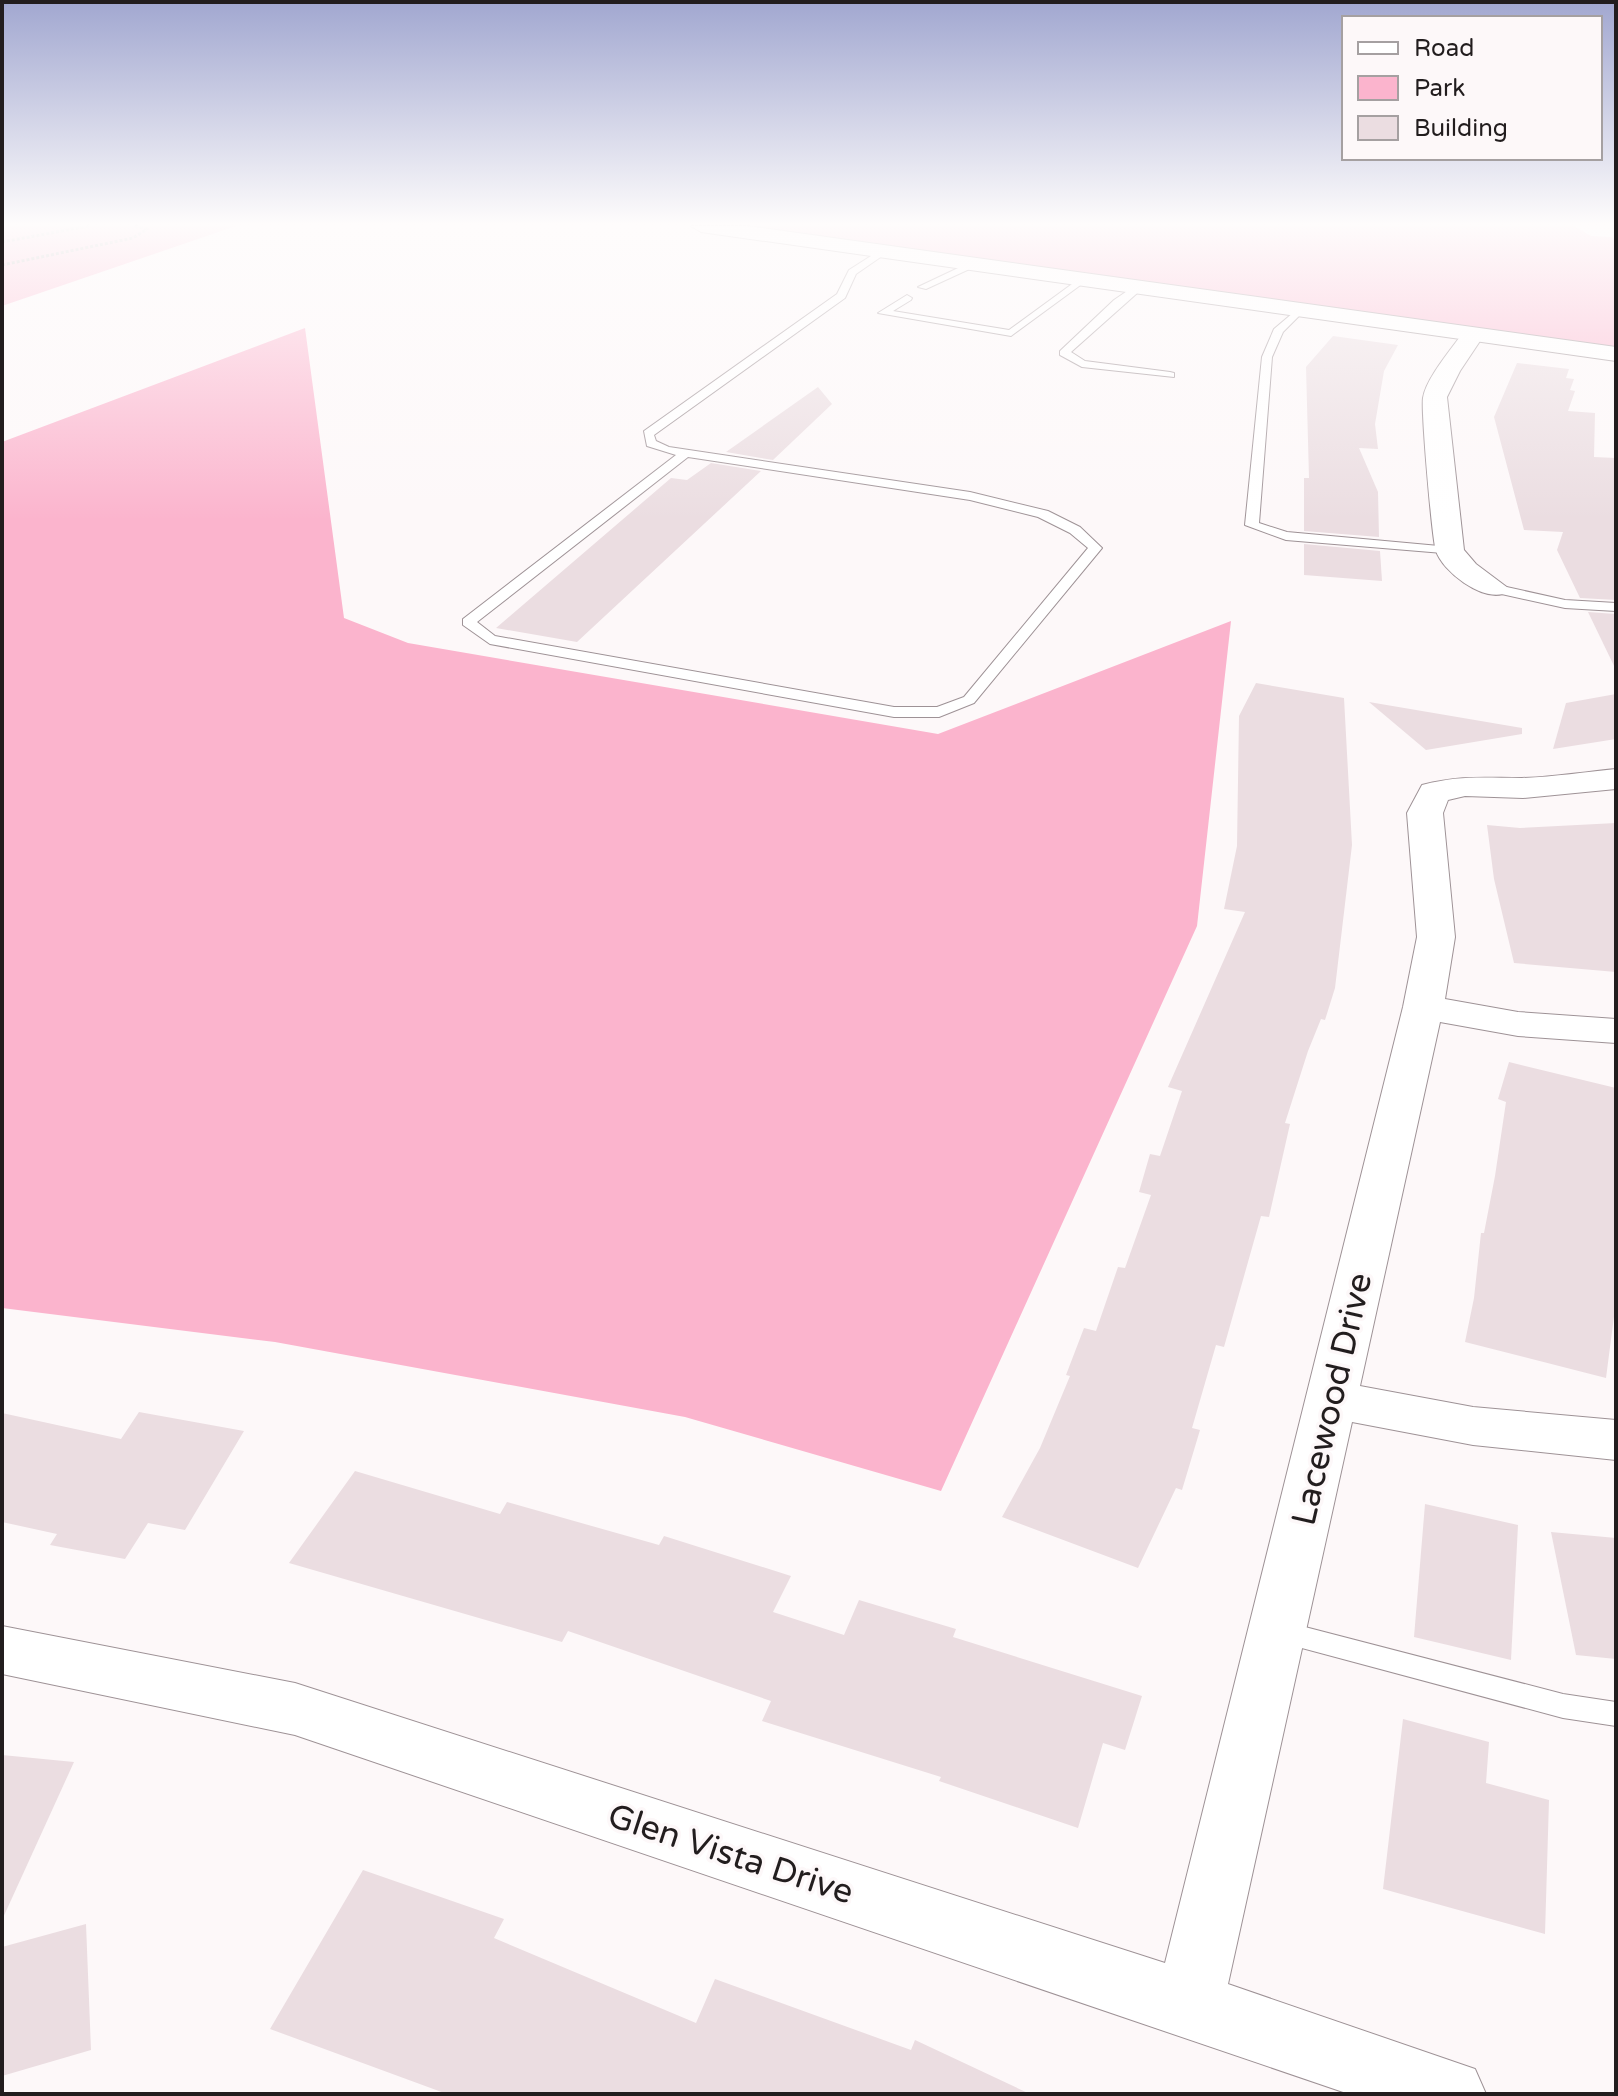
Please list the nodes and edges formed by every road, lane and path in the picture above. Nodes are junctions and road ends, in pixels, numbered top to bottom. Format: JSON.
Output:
{"nodes":[{"id":1,"x":802,"y":324,"type":"edge"},
{"id":2,"x":952,"y":324,"type":"edge"},
{"id":3,"x":1023,"y":324,"type":"edge"},
{"id":4,"x":1095,"y":324,"type":"edge"},
{"id":5,"x":1286,"y":324,"type":"edge"},
{"id":6,"x":1396,"y":324,"type":"edge"},
{"id":7,"x":1473,"y":335,"type":"junction"},
{"id":8,"x":1616,"y":354,"type":"edge"},
{"id":9,"x":1170,"y":375,"type":"dead end"},
{"id":10,"x":686,"y":453,"type":"junction"},
{"id":11,"x":1450,"y":551,"type":"junction"},
{"id":12,"x":1493,"y":588,"type":"joint"},
{"id":13,"x":1616,"y":607,"type":"edge"},
{"id":14,"x":1616,"y":779,"type":"edge"},
{"id":15,"x":1423,"y":1007,"type":"junction"},
{"id":16,"x":1616,"y":1031,"type":"edge"},
{"id":17,"x":1332,"y":1399,"type":"junction"},
{"id":18,"x":1616,"y":1440,"type":"edge"},
{"id":19,"x":1275,"y":1630,"type":"junction"},
{"id":20,"x":2,"y":1650,"type":"edge"},
{"id":21,"x":1616,"y":1714,"type":"edge"},
{"id":22,"x":1189,"y":2004,"type":"junction"},
{"id":23,"x":1450,"y":2094,"type":"edge"}],
"edges":[{"from":1,"to":10,"type":"lane"},
{"from":2,"to":3,"type":"lane"},
{"from":4,"to":9,"type":"lane"},
{"from":5,"to":11,"type":"lane"},
{"from":6,"to":7,"type":"street"},
{"from":7,"to":8,"type":"street"},
{"from":7,"to":11,"type":"street"},
{"from":10,"to":10,"type":"lane"},
{"from":11,"to":12,"type":"street"},
{"from":12,"to":13,"type":"lane"},
{"from":14,"to":15,"type":"street","name":"Lacewood Drive"},
{"from":15,"to":16,"type":"street"},
{"from":15,"to":17,"type":"street","name":"Lacewood Drive"},
{"from":17,"to":18,"type":"street"},
{"from":17,"to":19,"type":"street","name":"Lacewood Drive"},
{"from":19,"to":21,"type":"lane"},
{"from":19,"to":22,"type":"street","name":"Lacewood Drive"},
{"from":20,"to":22,"type":"street","name":"Glen Vista Drive"},
{"from":22,"to":23,"type":"street","name":"Glen Vista Drive"}]}
